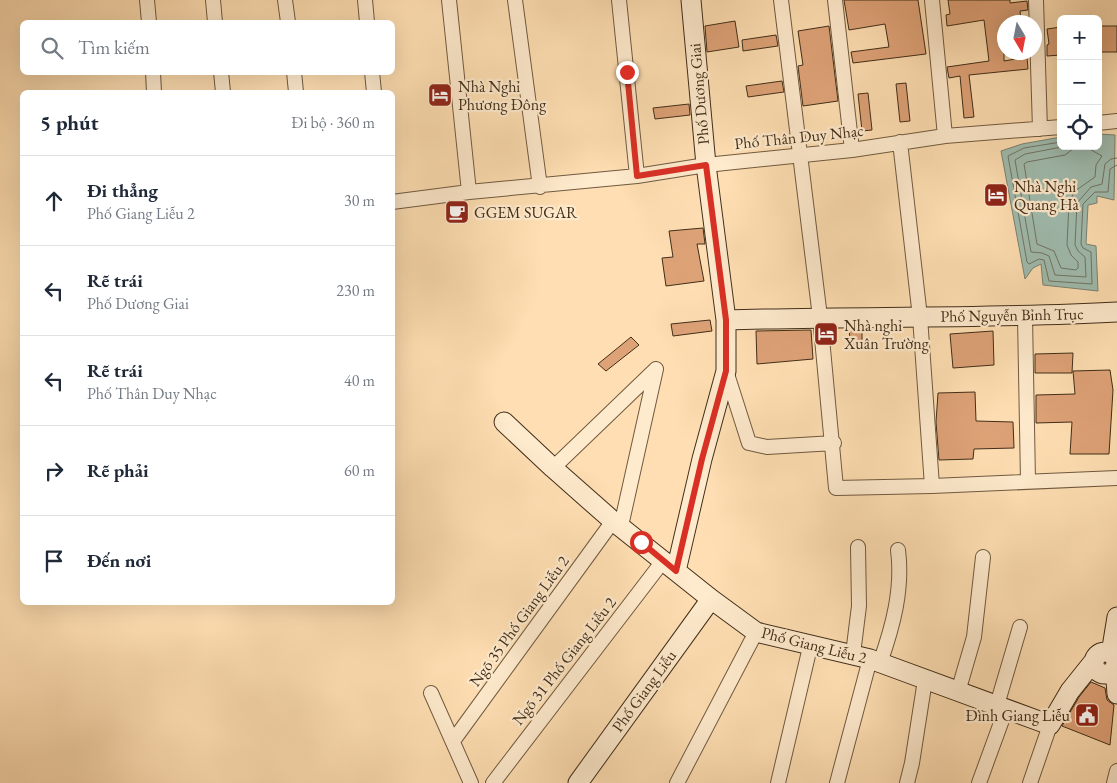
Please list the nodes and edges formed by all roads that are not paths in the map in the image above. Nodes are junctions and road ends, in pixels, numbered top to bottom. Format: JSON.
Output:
{"nodes":[{"id":1,"x":148,"y":0,"type":"edge"},
{"id":2,"x":213,"y":0,"type":"edge"},
{"id":3,"x":285,"y":0,"type":"edge"},
{"id":4,"x":365,"y":0,"type":"edge"},
{"id":5,"x":448,"y":0,"type":"edge"},
{"id":6,"x":515,"y":0,"type":"edge"},
{"id":7,"x":619,"y":0,"type":"edge"},
{"id":8,"x":691,"y":0,"type":"edge"},
{"id":9,"x":781,"y":0,"type":"edge"},
{"id":10,"x":836,"y":0,"type":"edge"},
{"id":11,"x":932,"y":0,"type":"edge"},
{"id":12,"x":1036,"y":0,"type":"edge"},
{"id":13,"x":149,"y":20,"type":"edge"},
{"id":14,"x":215,"y":20,"type":"edge"},
{"id":15,"x":288,"y":20,"type":"edge"},
{"id":16,"x":367,"y":20,"type":"edge"},
{"id":17,"x":153,"y":75,"type":"edge"},
{"id":18,"x":221,"y":75,"type":"edge"},
{"id":19,"x":294,"y":75,"type":"edge"},
{"id":20,"x":372,"y":75,"type":"edge"},
{"id":21,"x":154,"y":90,"type":"edge"},
{"id":22,"x":223,"y":90,"type":"edge"},
{"id":23,"x":296,"y":90,"type":"edge"},
{"id":24,"x":374,"y":90,"type":"edge"},
{"id":25,"x":1117,"y":121,"type":"edge"},
{"id":26,"x":1102,"y":123,"type":"edge"},
{"id":27,"x":1057,"y":127,"type":"edge"},
{"id":28,"x":1040,"y":129,"type":"junction"},
{"id":29,"x":945,"y":136,"type":"junction"},
{"id":30,"x":900,"y":142,"type":"junction"},
{"id":31,"x":852,"y":150,"type":"junction"},
{"id":32,"x":801,"y":155,"type":"junction"},
{"id":33,"x":706,"y":165,"type":"junction"},
{"id":34,"x":637,"y":176,"type":"junction"},
{"id":35,"x":540,"y":187,"type":"junction"},
{"id":36,"x":469,"y":192,"type":"junction"},
{"id":37,"x":395,"y":202,"type":"edge"},
{"id":38,"x":1117,"y":312,"type":"edge"},
{"id":39,"x":820,"y":317,"type":"junction"},
{"id":40,"x":920,"y":317,"type":"junction"},
{"id":41,"x":1025,"y":317,"type":"junction"},
{"id":42,"x":726,"y":320,"type":"junction"},
{"id":43,"x":726,"y":371,"type":"junction"},
{"id":44,"x":504,"y":422,"type":"dead end"},
{"id":45,"x":834,"y":443,"type":"junction"},
{"id":46,"x":553,"y":468,"type":"junction"},
{"id":47,"x":1117,"y":478,"type":"edge"},
{"id":48,"x":1028,"y":481,"type":"junction"},
{"id":49,"x":932,"y":486,"type":"junction"},
{"id":50,"x":617,"y":523,"type":"junction"},
{"id":51,"x":858,"y":547,"type":"dead end"},
{"id":52,"x":898,"y":550,"type":"dead end"},
{"id":53,"x":983,"y":557,"type":"dead end"},
{"id":54,"x":669,"y":566,"type":"junction"},
{"id":55,"x":711,"y":599,"type":"junction"},
{"id":56,"x":1117,"y":617,"type":"edge"},
{"id":57,"x":1020,"y":627,"type":"dead end"},
{"id":58,"x":756,"y":632,"type":"junction"},
{"id":59,"x":810,"y":646,"type":"junction"},
{"id":60,"x":868,"y":659,"type":"junction"},
{"id":61,"x":1112,"y":673,"type":"edge"},
{"id":62,"x":925,"y":680,"type":"junction"},
{"id":63,"x":958,"y":692,"type":"junction"},
{"id":64,"x":431,"y":693,"type":"dead end"},
{"id":65,"x":1001,"y":707,"type":"junction"},
{"id":66,"x":1050,"y":725,"type":"junction"},
{"id":67,"x":454,"y":741,"type":"junction"},
{"id":68,"x":1117,"y":771,"type":"edge"},
{"id":69,"x":471,"y":783,"type":"edge"},
{"id":70,"x":493,"y":783,"type":"edge"},
{"id":71,"x":578,"y":783,"type":"edge"},
{"id":72,"x":677,"y":783,"type":"edge"},
{"id":73,"x":778,"y":783,"type":"edge"},
{"id":74,"x":837,"y":783,"type":"edge"},
{"id":75,"x":906,"y":783,"type":"edge"},
{"id":76,"x":979,"y":783,"type":"edge"},
{"id":77,"x":1030,"y":783,"type":"edge"},
{"id":78,"x":1114,"y":783,"type":"edge"}],
"edges":[{"from":1,"to":13,"type":"street"},
{"from":2,"to":14,"type":"street"},
{"from":3,"to":15,"type":"street"},
{"from":4,"to":16,"type":"street"},
{"from":5,"to":36,"type":"street"},
{"from":6,"to":35,"type":"street"},
{"from":7,"to":34,"type":"street"},
{"from":8,"to":33,"type":"street","name":"Phố Dương Giai"},
{"from":9,"to":32,"type":"street"},
{"from":10,"to":31,"type":"street"},
{"from":11,"to":29,"type":"street"},
{"from":12,"to":28,"type":"street"},
{"from":17,"to":21,"type":"street"},
{"from":18,"to":22,"type":"street"},
{"from":19,"to":23,"type":"street"},
{"from":20,"to":24,"type":"street"},
{"from":25,"to":26,"type":"street"},
{"from":27,"to":28,"type":"street","name":"Phố Thân Duy Nhạc"},
{"from":28,"to":29,"type":"street","name":"Phố Thân Duy Nhạc"},
{"from":29,"to":30,"type":"street","name":"Phố Thân Duy Nhạc"},
{"from":30,"to":31,"type":"street","name":"Phố Thân Duy Nhạc"},
{"from":30,"to":40,"type":"street"},
{"from":31,"to":32,"type":"street","name":"Phố Thân Duy Nhạc"},
{"from":32,"to":33,"type":"street","name":"Phố Thân Duy Nhạc"},
{"from":32,"to":39,"type":"street"},
{"from":33,"to":34,"type":"street","name":"Phố Thân Duy Nhạc"},
{"from":33,"to":42,"type":"street","name":"Phố Dương Giai"},
{"from":34,"to":35,"type":"street","name":"Phố Thân Duy Nhạc"},
{"from":35,"to":36,"type":"street","name":"Phố Thân Duy Nhạc"},
{"from":36,"to":37,"type":"street","name":"Phố Thân Duy Nhạc"},
{"from":38,"to":41,"type":"street","name":"Phố Nguyễn Bỉnh Trục"},
{"from":39,"to":40,"type":"street","name":"Phố Nguyễn Bỉnh Trục"},
{"from":39,"to":42,"type":"street","name":"Phố Nguyễn Bỉnh Trục"},
{"from":39,"to":45,"type":"street"},
{"from":40,"to":41,"type":"street","name":"Phố Nguyễn Bỉnh Trục"},
{"from":40,"to":49,"type":"street"},
{"from":41,"to":48,"type":"street"},
{"from":42,"to":43,"type":"street","name":"Phố Dương Giai"},
{"from":43,"to":45,"type":"street"},
{"from":43,"to":54,"type":"street","name":"Phố Dương Giai"},
{"from":44,"to":46,"type":"street","name":"Phố Giang Liễu 2"},
{"from":45,"to":49,"type":"street"},
{"from":46,"to":50,"type":"street","name":"Phố Giang Liễu 2"},
{"from":46,"to":50,"type":"street"},
{"from":47,"to":48,"type":"street"},
{"from":48,"to":49,"type":"street"},
{"from":50,"to":54,"type":"street","name":"Phố Giang Liễu 2"},
{"from":50,"to":67,"type":"street","name":"Ngõ 35 Phố Giang Liễu 2"},
{"from":51,"to":60,"type":"street"},
{"from":52,"to":60,"type":"street"},
{"from":53,"to":63,"type":"street"},
{"from":54,"to":55,"type":"street","name":"Phố Giang Liễu 2"},
{"from":54,"to":70,"type":"street","name":"Ngõ 31 Phố Giang Liễu 2"},
{"from":55,"to":58,"type":"street","name":"Phố Giang Liễu 2"},
{"from":55,"to":71,"type":"street","name":"Phố Giang Liễu"},
{"from":56,"to":61,"type":"street"},
{"from":57,"to":65,"type":"street"},
{"from":58,"to":59,"type":"street","name":"Phố Giang Liễu 2"},
{"from":58,"to":72,"type":"street"},
{"from":59,"to":60,"type":"street","name":"Phố Giang Liễu 2"},
{"from":59,"to":73,"type":"street"},
{"from":60,"to":62,"type":"street","name":"Phố Giang Liễu 2"},
{"from":60,"to":74,"type":"street"},
{"from":61,"to":66,"type":"street"},
{"from":62,"to":63,"type":"street","name":"Phố Giang Liễu 2"},
{"from":62,"to":75,"type":"street"},
{"from":63,"to":65,"type":"street","name":"Phố Giang Liễu 2"},
{"from":64,"to":67,"type":"street"},
{"from":65,"to":66,"type":"street","name":"Phố Giang Liễu 2"},
{"from":65,"to":76,"type":"street"},
{"from":66,"to":77,"type":"street"},
{"from":67,"to":69,"type":"street"},
{"from":68,"to":78,"type":"street"}]}
